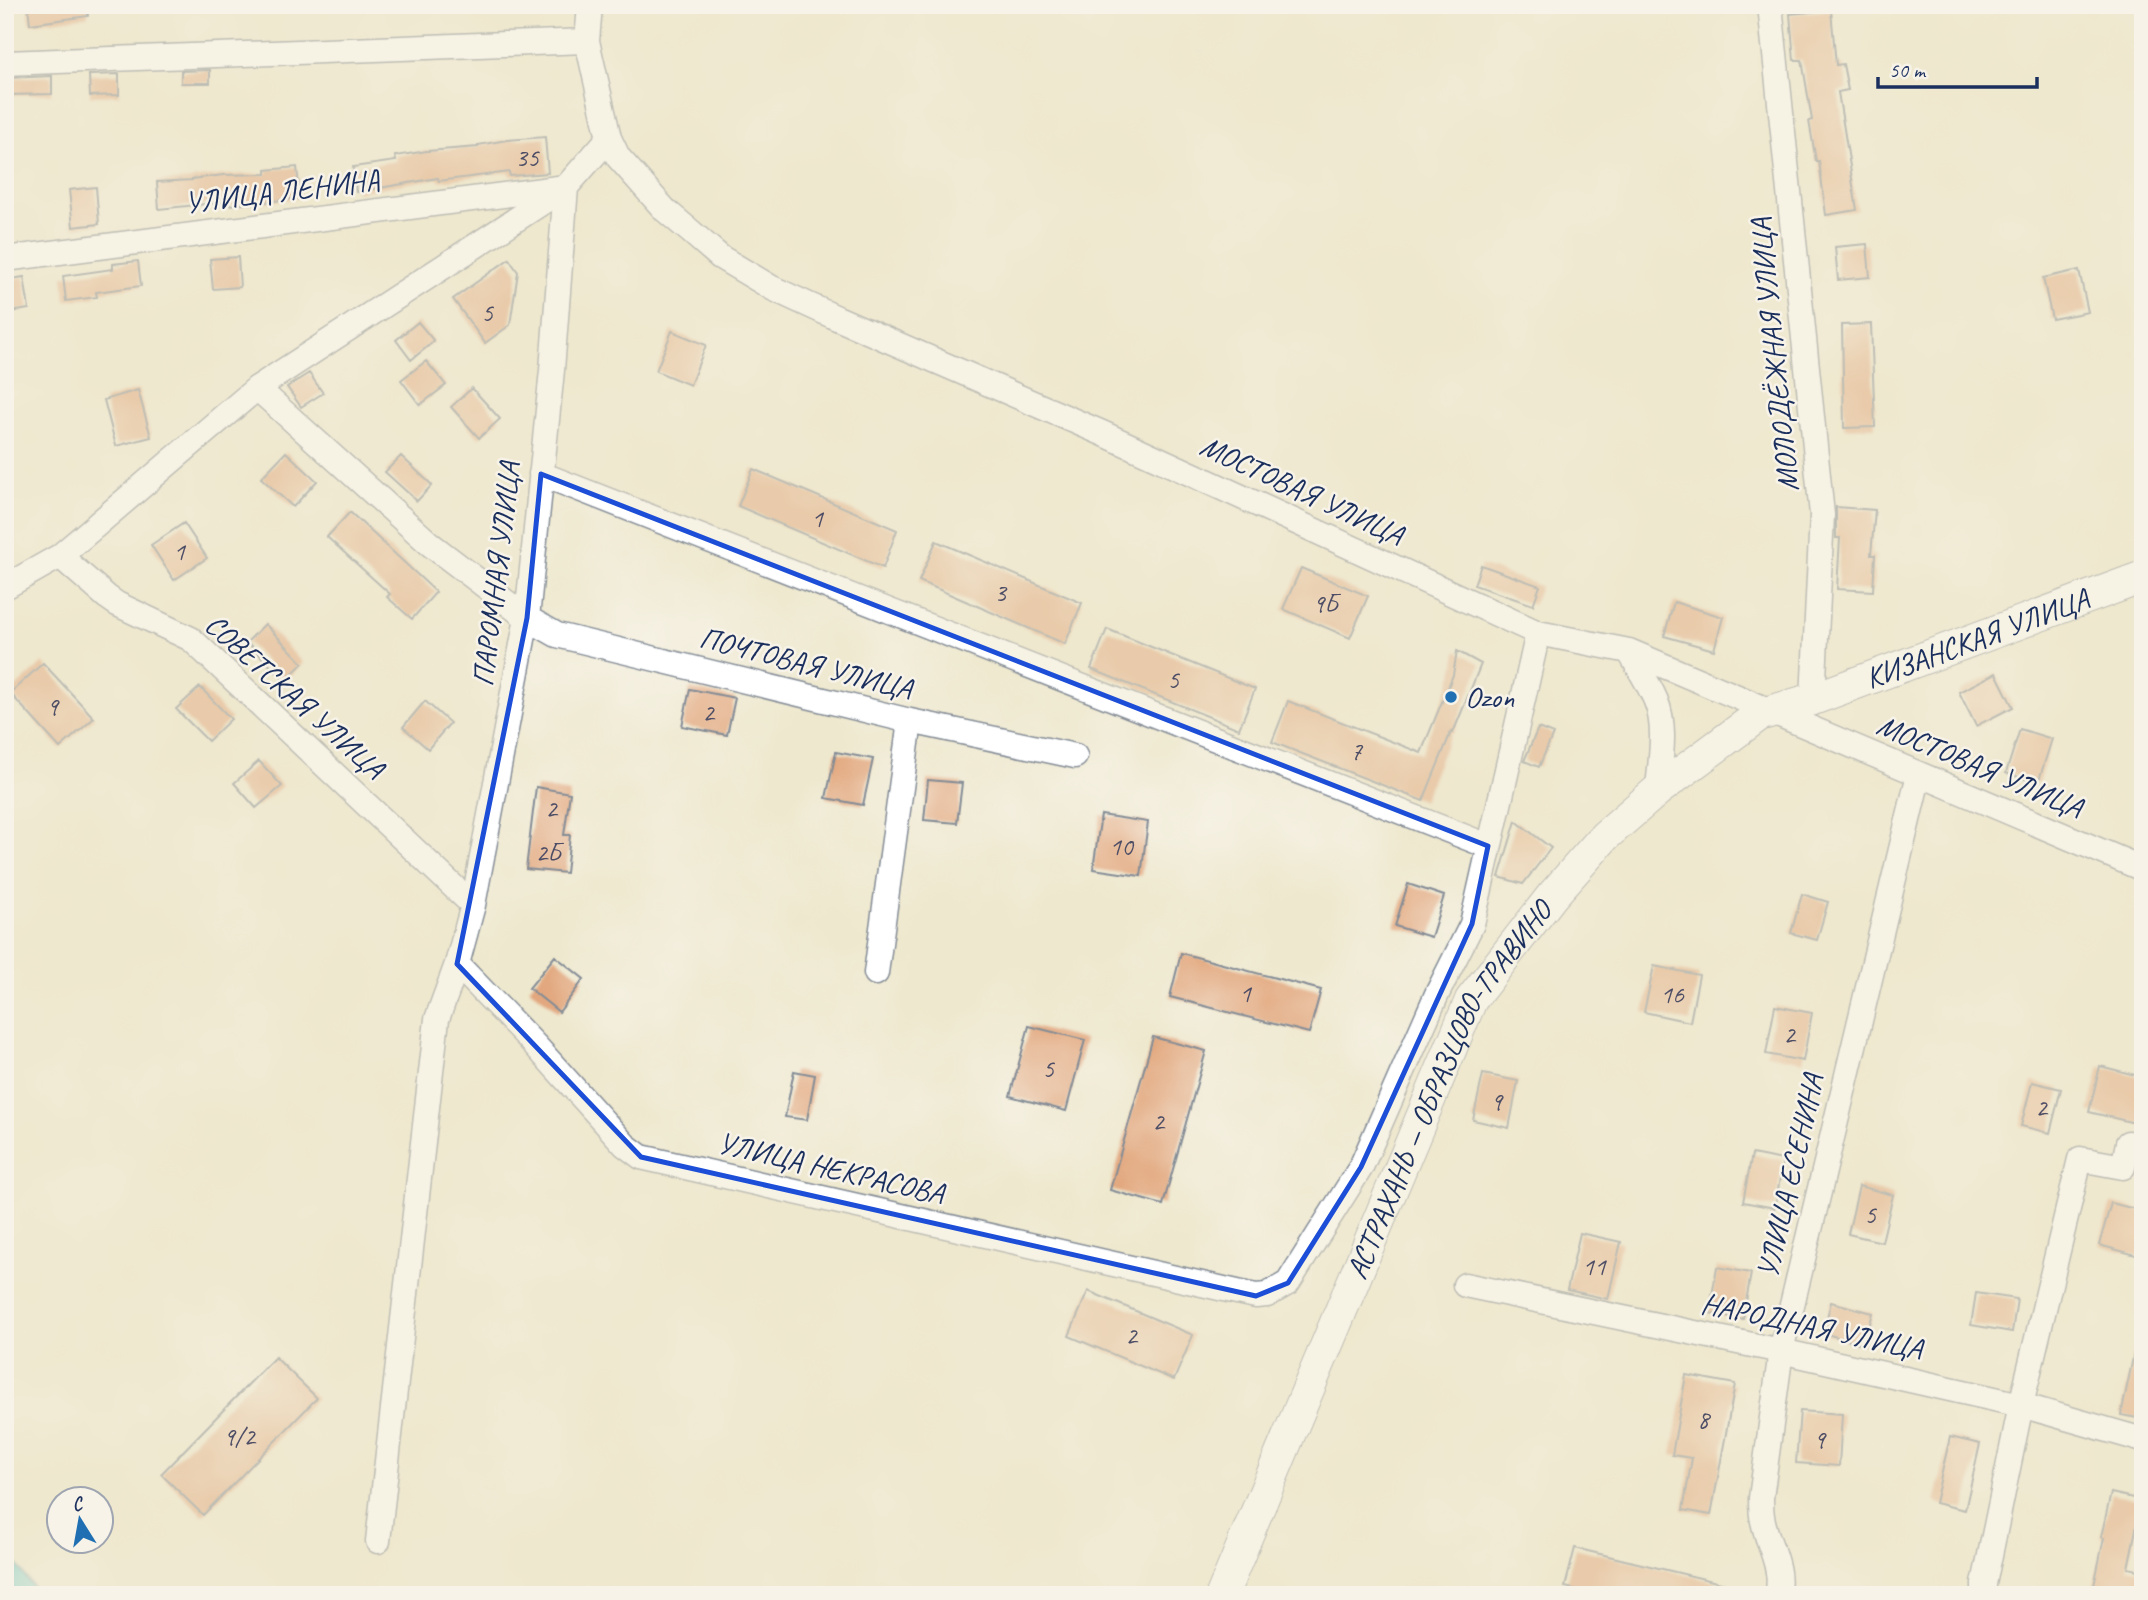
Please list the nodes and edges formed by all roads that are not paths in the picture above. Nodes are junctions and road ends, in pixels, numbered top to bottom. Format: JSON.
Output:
{"nodes":[{"id":1,"x":590,"y":5,"type":"edge"},
{"id":2,"x":1770,"y":5,"type":"edge"},
{"id":3,"x":587,"y":41,"type":"junction"},
{"id":4,"x":5,"y":63,"type":"edge"},
{"id":5,"x":609,"y":138,"type":"junction"},
{"id":6,"x":566,"y":187,"type":"junction"},
{"id":7,"x":5,"y":258,"type":"edge"},
{"id":8,"x":257,"y":388,"type":"junction"},
{"id":9,"x":541,"y":474,"type":"junction"},
{"id":10,"x":60,"y":556,"type":"junction"},
{"id":11,"x":2143,"y":577,"type":"edge"},
{"id":12,"x":5,"y":587,"type":"edge"},
{"id":13,"x":527,"y":618,"type":"junction"},
{"id":14,"x":1538,"y":633,"type":"junction"},
{"id":15,"x":1629,"y":651,"type":"junction"},
{"id":16,"x":1813,"y":699,"type":"junction"},
{"id":17,"x":1772,"y":712,"type":"junction"},
{"id":18,"x":910,"y":721,"type":"junction"},
{"id":19,"x":1075,"y":756,"type":"dead end"},
{"id":20,"x":1919,"y":774,"type":"junction"},
{"id":21,"x":1658,"y":790,"type":"junction"},
{"id":22,"x":1488,"y":846,"type":"junction"},
{"id":23,"x":2143,"y":869,"type":"edge"},
{"id":24,"x":473,"y":905,"type":"junction"},
{"id":25,"x":457,"y":964,"type":"junction"},
{"id":26,"x":876,"y":973,"type":"dead end"},
{"id":27,"x":2143,"y":1147,"type":"edge"},
{"id":28,"x":1465,"y":1285,"type":"dead end"},
{"id":29,"x":1781,"y":1351,"type":"junction"},
{"id":30,"x":2021,"y":1405,"type":"junction"},
{"id":31,"x":2143,"y":1440,"type":"edge"},
{"id":32,"x":378,"y":1541,"type":"dead end"},
{"id":33,"x":1222,"y":1595,"type":"edge"},
{"id":34,"x":1777,"y":1595,"type":"edge"},
{"id":35,"x":1984,"y":1595,"type":"edge"}],
"edges":[{"from":1,"to":3,"type":"street","name":"МОСТОВАЯ УЛИЦА"},
{"from":2,"to":16,"type":"street","name":"МОЛОДЁЖНАЯ УЛИЦА"},
{"from":3,"to":4,"type":"street"},
{"from":3,"to":5,"type":"street","name":"МОСТОВАЯ УЛИЦА"},
{"from":5,"to":6,"type":"street"},
{"from":5,"to":14,"type":"street","name":"МОСТОВАЯ УЛИЦА"},
{"from":6,"to":7,"type":"street","name":"УЛИЦА ЛЕНИНА"},
{"from":6,"to":8,"type":"street"},
{"from":6,"to":9,"type":"street","name":"ПАРОМНАЯ УЛИЦА"},
{"from":8,"to":10,"type":"street"},
{"from":8,"to":13,"type":"street","name":"ПОЧТОВАЯ УЛИЦА"},
{"from":9,"to":13,"type":"street","name":"ПАРОМНАЯ УЛИЦА"},
{"from":9,"to":22,"type":"street"},
{"from":10,"to":12,"type":"street"},
{"from":10,"to":24,"type":"street","name":"СОВЕТСКАЯ УЛИЦА"},
{"from":11,"to":16,"type":"street","name":"КИЗАНСКАЯ УЛИЦА"},
{"from":13,"to":18,"type":"street","name":"ПОЧТОВАЯ УЛИЦА"},
{"from":13,"to":24,"type":"street","name":"ПАРОМНАЯ УЛИЦА"},
{"from":14,"to":15,"type":"street","name":"МОСТОВАЯ УЛИЦА"},
{"from":14,"to":22,"type":"street"},
{"from":15,"to":17,"type":"street","name":"МОСТОВАЯ УЛИЦА"},
{"from":15,"to":21,"type":"street"},
{"from":16,"to":17,"type":"street","name":"АСТРАХАНЬ — ОБРАЗЦОВО-ТРАВИНО"},
{"from":17,"to":20,"type":"street","name":"МОСТОВАЯ УЛИЦА"},
{"from":17,"to":21,"type":"street","name":"АСТРАХАНЬ — ОБРАЗЦОВО-ТРАВИНО"},
{"from":18,"to":19,"type":"street","name":"ПОЧТОВАЯ УЛИЦА"},
{"from":18,"to":26,"type":"street"},
{"from":20,"to":23,"type":"street","name":"МОСТОВАЯ УЛИЦА"},
{"from":20,"to":29,"type":"street","name":"УЛИЦА ЕСЕНИНА"},
{"from":21,"to":33,"type":"street","name":"АСТРАХАНЬ — ОБРАЗЦОВО-ТРАВИНО"},
{"from":22,"to":25,"type":"street","name":"УЛИЦА НЕКРАСОВА"},
{"from":24,"to":25,"type":"street","name":"ПАРОМНАЯ УЛИЦА"},
{"from":25,"to":32,"type":"street","name":"ПАРОМНАЯ УЛИЦА"},
{"from":27,"to":30,"type":"street"},
{"from":28,"to":29,"type":"street","name":"НАРОДНАЯ УЛИЦА"},
{"from":29,"to":30,"type":"street","name":"НАРОДНАЯ УЛИЦА"},
{"from":29,"to":34,"type":"street","name":"УЛИЦА ЕСЕНИНА"},
{"from":30,"to":31,"type":"street","name":"НАРОДНАЯ УЛИЦА"},
{"from":30,"to":35,"type":"street"}]}
